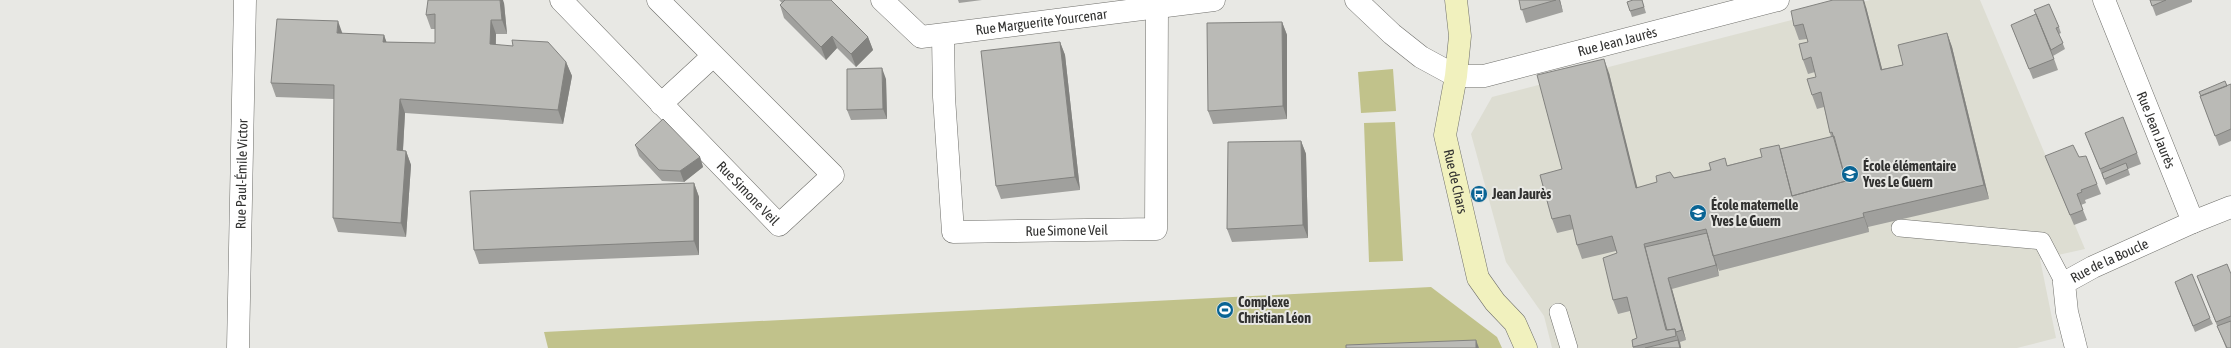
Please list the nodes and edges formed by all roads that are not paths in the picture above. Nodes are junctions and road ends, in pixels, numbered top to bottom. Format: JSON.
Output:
{"nodes":[{"id":1,"x":245,"y":0,"type":"edge"},
{"id":2,"x":561,"y":0,"type":"edge"},
{"id":3,"x":658,"y":0,"type":"edge"},
{"id":4,"x":882,"y":0,"type":"edge"},
{"id":5,"x":1214,"y":0,"type":"edge"},
{"id":6,"x":1356,"y":0,"type":"edge"},
{"id":7,"x":1456,"y":0,"type":"edge"},
{"id":8,"x":1778,"y":0,"type":"edge"},
{"id":9,"x":2104,"y":0,"type":"edge"},
{"id":10,"x":1157,"y":8,"type":"junction"},
{"id":11,"x":944,"y":36,"type":"junction"},
{"id":12,"x":713,"y":56,"type":"junction"},
{"id":13,"x":1456,"y":76,"type":"junction"},
{"id":14,"x":661,"y":104,"type":"junction"},
{"id":15,"x":2231,"y":207,"type":"edge"},
{"id":16,"x":2193,"y":222,"type":"junction"},
{"id":17,"x":1900,"y":228,"type":"dead end"},
{"id":18,"x":2064,"y":282,"type":"junction"},
{"id":19,"x":1558,"y":312,"type":"dead end"},
{"id":20,"x":238,"y":348,"type":"edge"},
{"id":21,"x":1526,"y":348,"type":"edge"},
{"id":22,"x":1569,"y":348,"type":"edge"},
{"id":23,"x":2076,"y":348,"type":"edge"}],
"edges":[{"from":1,"to":20,"type":"street","name":"Rue Paul-Émile Victor"},
{"from":2,"to":14,"type":"street","name":"Rue Simone Veil"},
{"from":3,"to":12,"type":"street","name":"Rue Simone Veil"},
{"from":4,"to":11,"type":"street","name":"Rue Marguerite Yourcenar"},
{"from":5,"to":10,"type":"street","name":"Rue Marguerite Yourcenar"},
{"from":6,"to":13,"type":"street"},
{"from":7,"to":13,"type":"street","name":"Rue de Chars"},
{"from":8,"to":13,"type":"street","name":"Rue Jean Jaurès"},
{"from":9,"to":16,"type":"street","name":"Rue Jean Jaurès"},
{"from":10,"to":11,"type":"street","name":"Rue Marguerite Yourcenar"},
{"from":10,"to":11,"type":"street","name":"Rue Simone Veil"},
{"from":12,"to":14,"type":"street"},
{"from":12,"to":14,"type":"street","name":"Rue Simone Veil"},
{"from":13,"to":21,"type":"street","name":"Rue de Chars"},
{"from":15,"to":16,"type":"street"},
{"from":16,"to":18,"type":"street","name":"Rue de la Boucle"},
{"from":17,"to":18,"type":"lane"},
{"from":18,"to":23,"type":"street","name":"Rue de la Boucle"},
{"from":19,"to":22,"type":"lane"}]}
